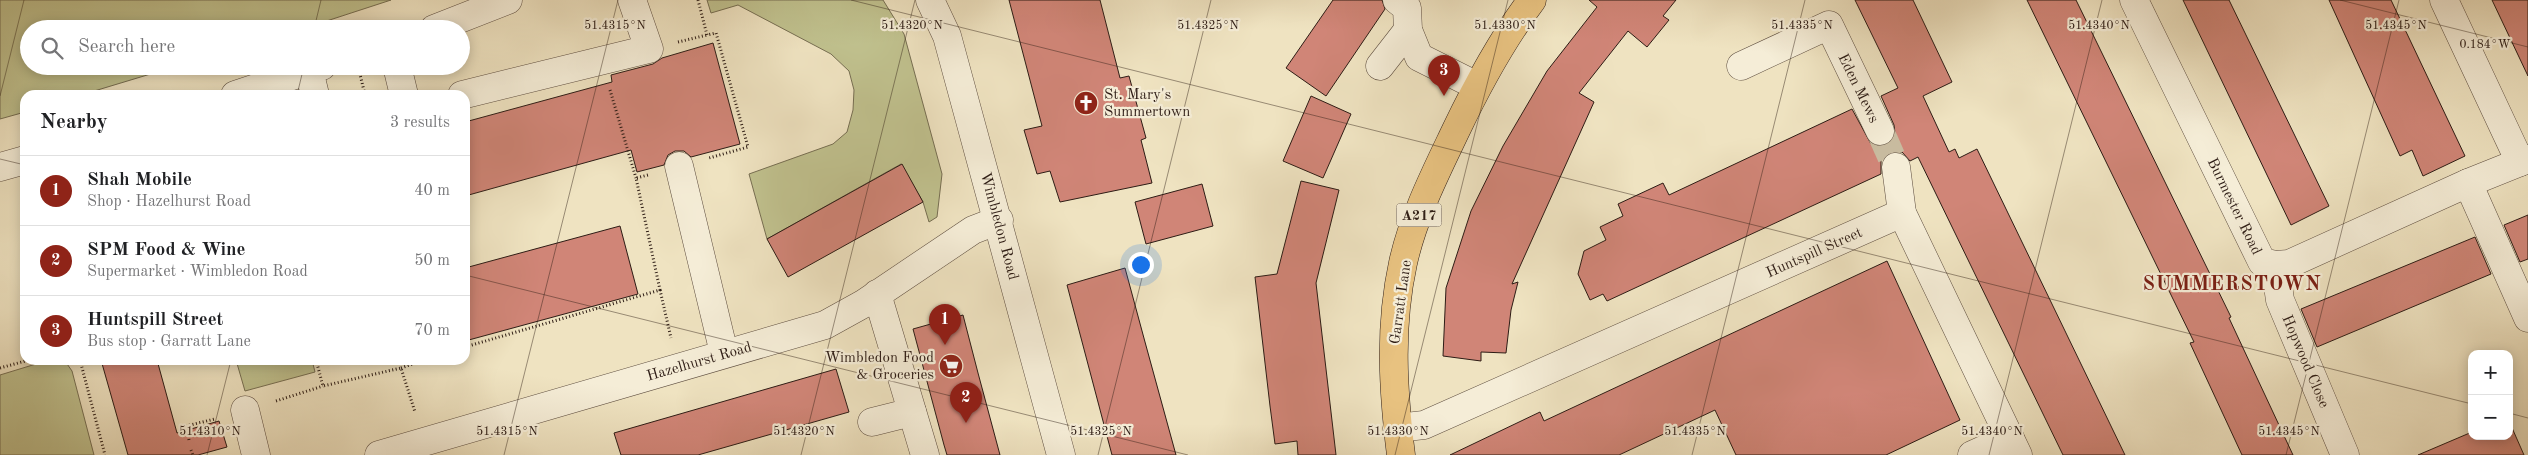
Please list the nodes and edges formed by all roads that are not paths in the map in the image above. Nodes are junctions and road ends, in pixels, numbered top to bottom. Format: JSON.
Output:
{"nodes":[{"id":1,"x":508,"y":0,"type":"edge"},
{"id":2,"x":632,"y":0,"type":"edge"},
{"id":3,"x":930,"y":0,"type":"edge"},
{"id":4,"x":1397,"y":0,"type":"edge"},
{"id":5,"x":1532,"y":0,"type":"edge"},
{"id":6,"x":2134,"y":0,"type":"edge"},
{"id":7,"x":2444,"y":0,"type":"edge"},
{"id":8,"x":457,"y":20,"type":"edge"},
{"id":9,"x":1408,"y":30,"type":"junction"},
{"id":10,"x":1380,"y":66,"type":"dead end"},
{"id":11,"x":1741,"y":66,"type":"dead end"},
{"id":12,"x":399,"y":75,"type":"edge"},
{"id":13,"x":315,"y":77,"type":"edge"},
{"id":14,"x":1477,"y":86,"type":"junction"},
{"id":15,"x":257,"y":90,"type":"edge"},
{"id":16,"x":403,"y":90,"type":"edge"},
{"id":17,"x":470,"y":93,"type":"edge"},
{"id":18,"x":1880,"y":130,"type":"tunnel mouth"},
{"id":19,"x":20,"y":161,"type":"edge"},
{"id":20,"x":2524,"y":161,"type":"edge"},
{"id":21,"x":679,"y":166,"type":"road end"},
{"id":22,"x":0,"y":167,"type":"edge"},
{"id":23,"x":1896,"y":167,"type":"tunnel mouth"},
{"id":24,"x":2468,"y":183,"type":"junction"},
{"id":25,"x":1902,"y":213,"type":"junction"},
{"id":26,"x":999,"y":220,"type":"junction"},
{"id":27,"x":2275,"y":265,"type":"junction"},
{"id":28,"x":878,"y":294,"type":"junction"},
{"id":29,"x":2528,"y":318,"type":"edge"},
{"id":30,"x":724,"y":353,"type":"junction"},
{"id":31,"x":245,"y":410,"type":"road end"},
{"id":32,"x":912,"y":412,"type":"junction"},
{"id":33,"x":872,"y":422,"type":"dead end"},
{"id":34,"x":1398,"y":428,"type":"junction"},
{"id":35,"x":2014,"y":446,"type":"edge"},
{"id":36,"x":256,"y":455,"type":"edge"},
{"id":37,"x":379,"y":455,"type":"edge"},
{"id":38,"x":925,"y":455,"type":"edge"},
{"id":39,"x":1061,"y":455,"type":"edge"},
{"id":40,"x":1401,"y":455,"type":"edge"},
{"id":41,"x":1972,"y":455,"type":"edge"},
{"id":42,"x":2345,"y":455,"type":"edge"}],
"edges":[{"from":1,"to":8,"type":"street"},
{"from":2,"to":17,"type":"street"},
{"from":3,"to":26,"type":"street","name":"Wimbledon Road"},
{"from":4,"to":9,"type":"street"},
{"from":5,"to":14,"type":"main road","name":"Garratt Lane","number":"A217"},
{"from":6,"to":27,"type":"street","name":"Burmester Road"},
{"from":7,"to":20,"type":"street"},
{"from":9,"to":10,"type":"street"},
{"from":9,"to":14,"type":"street"},
{"from":11,"to":18,"type":"street","name":"Eden Mews"},
{"from":12,"to":16,"type":"street"},
{"from":13,"to":15,"type":"street"},
{"from":14,"to":34,"type":"main road","name":"Garratt Lane","number":"A217"},
{"from":19,"to":22,"type":"street"},
{"from":20,"to":24,"type":"street","name":"Burmester Road"},
{"from":21,"to":30,"type":"street"},
{"from":23,"to":25,"type":"street"},
{"from":24,"to":27,"type":"street","name":"Burmester Road"},
{"from":24,"to":29,"type":"street"},
{"from":25,"to":34,"type":"street","name":"Huntspill Street"},
{"from":25,"to":35,"type":"street"},
{"from":26,"to":28,"type":"street","name":"Hazelhurst Road"},
{"from":26,"to":39,"type":"street","name":"Wimbledon Road"},
{"from":27,"to":42,"type":"street","name":"Hopwood Close"},
{"from":28,"to":30,"type":"street","name":"Hazelhurst Road"},
{"from":28,"to":32,"type":"street"},
{"from":30,"to":37,"type":"street","name":"Hazelhurst Road"},
{"from":31,"to":36,"type":"street"},
{"from":32,"to":33,"type":"street"},
{"from":32,"to":38,"type":"street"},
{"from":34,"to":40,"type":"main road","name":"Garratt Lane","number":"A217"},
{"from":35,"to":41,"type":"street"}]}
